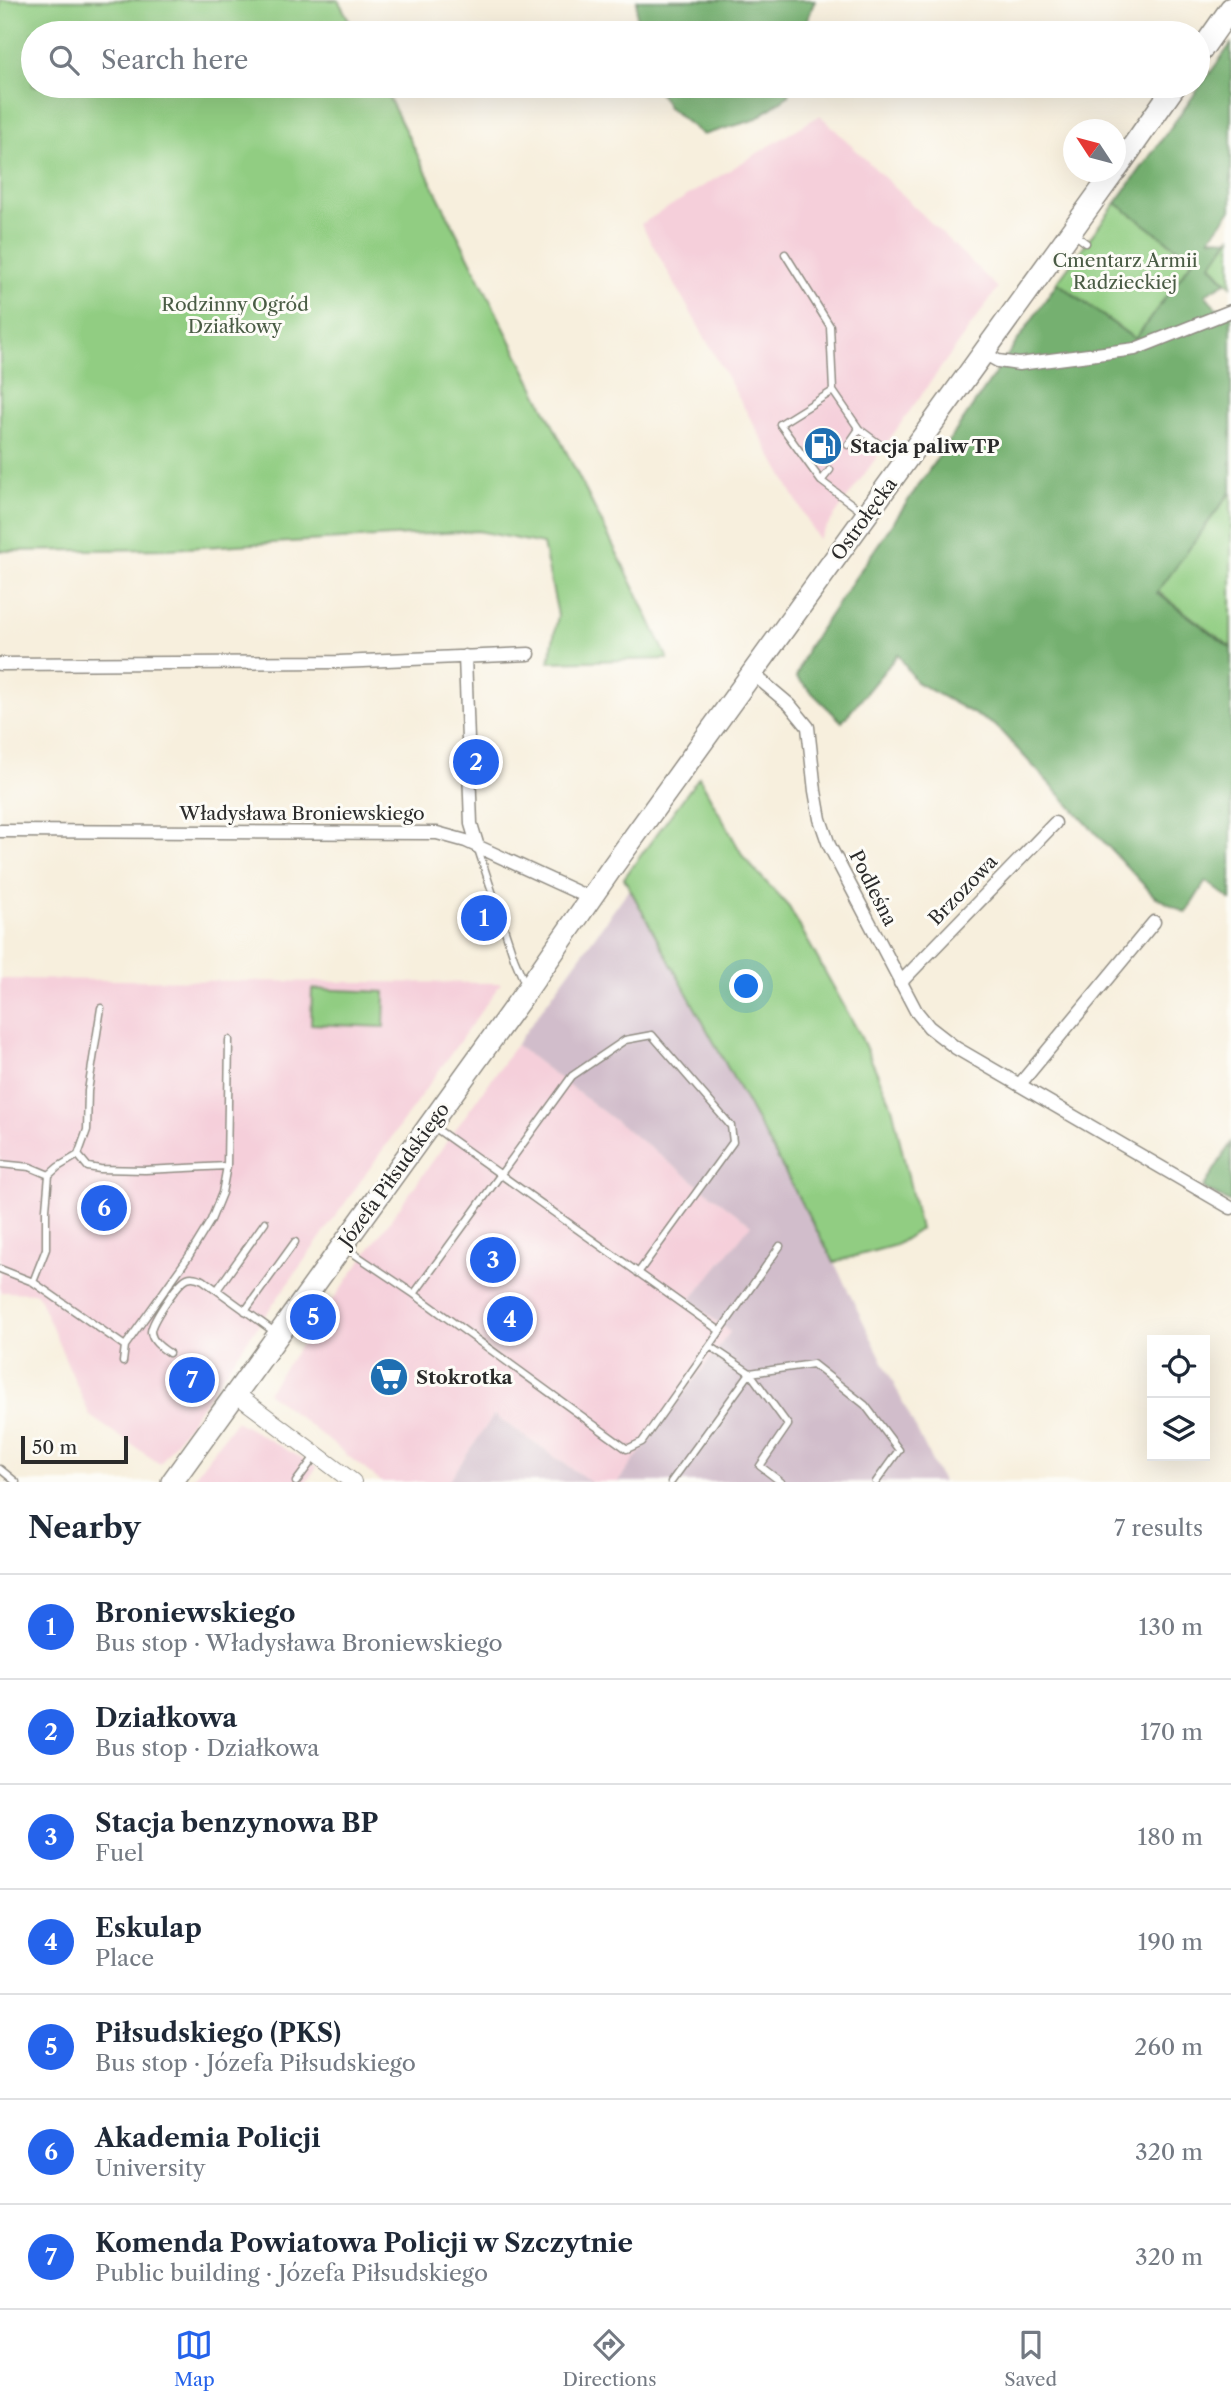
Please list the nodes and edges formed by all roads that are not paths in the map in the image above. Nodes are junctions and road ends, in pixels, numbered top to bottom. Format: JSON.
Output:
{"nodes":[{"id":1,"x":1231,"y":8,"type":"edge"},
{"id":2,"x":1210,"y":38,"type":"edge"},
{"id":3,"x":1167,"y":98,"type":"edge"},
{"id":4,"x":1126,"y":155,"type":"edge"},
{"id":5,"x":1109,"y":182,"type":"edge"},
{"id":6,"x":785,"y":254,"type":"dead end"},
{"id":7,"x":1231,"y":312,"type":"edge"},
{"id":8,"x":982,"y":352,"type":"junction"},
{"id":9,"x":833,"y":391,"type":"junction"},
{"id":10,"x":859,"y":429,"type":"junction"},
{"id":11,"x":848,"y":445,"type":"dead end"},
{"id":12,"x":905,"y":463,"type":"junction"},
{"id":13,"x":830,"y":470,"type":"dead end"},
{"id":14,"x":821,"y":481,"type":"junction"},
{"id":15,"x":867,"y":516,"type":"junction"},
{"id":16,"x":529,"y":653,"type":"dead end"},
{"id":17,"x":465,"y":656,"type":"junction"},
{"id":18,"x":0,"y":664,"type":"edge"},
{"id":19,"x":752,"y":673,"type":"junction"},
{"id":20,"x":1055,"y":824,"type":"dead end"},
{"id":21,"x":0,"y":831,"type":"edge"},
{"id":22,"x":478,"y":847,"type":"junction"},
{"id":23,"x":613,"y":866,"type":"joint"},
{"id":24,"x":590,"y":898,"type":"junction"},
{"id":25,"x":1154,"y":922,"type":"dead end"},
{"id":26,"x":900,"y":983,"type":"junction"},
{"id":27,"x":527,"y":990,"type":"junction"},
{"id":28,"x":101,"y":1008,"type":"dead end"},
{"id":29,"x":229,"y":1040,"type":"dead end"},
{"id":30,"x":1020,"y":1084,"type":"junction"},
{"id":31,"x":429,"y":1124,"type":"junction"},
{"id":32,"x":78,"y":1155,"type":"junction"},
{"id":33,"x":0,"y":1164,"type":"edge"},
{"id":34,"x":227,"y":1166,"type":"junction"},
{"id":35,"x":499,"y":1174,"type":"junction"},
{"id":36,"x":50,"y":1175,"type":"junction"},
{"id":37,"x":1231,"y":1208,"type":"edge"},
{"id":38,"x":265,"y":1222,"type":"dead end"},
{"id":39,"x":295,"y":1242,"type":"dead end"},
{"id":40,"x":343,"y":1246,"type":"junction"},
{"id":41,"x":780,"y":1246,"type":"dead end"},
{"id":42,"x":0,"y":1269,"type":"edge"},
{"id":43,"x":638,"y":1273,"type":"junction"},
{"id":44,"x":33,"y":1282,"type":"junction"},
{"id":45,"x":217,"y":1290,"type":"junction"},
{"id":46,"x":414,"y":1294,"type":"junction"},
{"id":47,"x":245,"y":1311,"type":"junction"},
{"id":48,"x":720,"y":1331,"type":"junction"},
{"id":49,"x":279,"y":1335,"type":"junction"},
{"id":50,"x":125,"y":1346,"type":"junction"},
{"id":51,"x":710,"y":1346,"type":"junction"},
{"id":52,"x":169,"y":1353,"type":"dead end"},
{"id":53,"x":123,"y":1362,"type":"dead end"},
{"id":54,"x":750,"y":1373,"type":"junction"},
{"id":55,"x":236,"y":1394,"type":"junction"},
{"id":56,"x":317,"y":1454,"type":"junction"},
{"id":57,"x":0,"y":1469,"type":"edge"},
{"id":58,"x":16,"y":1482,"type":"edge"},
{"id":59,"x":172,"y":1482,"type":"edge"},
{"id":60,"x":296,"y":1482,"type":"edge"},
{"id":61,"x":353,"y":1482,"type":"edge"},
{"id":62,"x":671,"y":1482,"type":"edge"},
{"id":63,"x":781,"y":1482,"type":"edge"},
{"id":64,"x":876,"y":1482,"type":"edge"}],
"edges":[{"from":1,"to":2,"type":"main road"},
{"from":3,"to":4,"type":"main road","name":"Ostrołęcka"},
{"from":5,"to":8,"type":"main road","name":"Ostrołęcka"},
{"from":6,"to":9,"type":"lane"},
{"from":7,"to":8,"type":"street"},
{"from":8,"to":12,"type":"main road","name":"Ostrołęcka"},
{"from":9,"to":10,"type":"lane"},
{"from":9,"to":14,"type":"lane"},
{"from":10,"to":11,"type":"lane"},
{"from":10,"to":12,"type":"lane"},
{"from":12,"to":15,"type":"main road","name":"Ostrołęcka"},
{"from":13,"to":14,"type":"lane"},
{"from":14,"to":15,"type":"lane"},
{"from":15,"to":19,"type":"main road","name":"Ostrołęcka"},
{"from":16,"to":17,"type":"street"},
{"from":17,"to":18,"type":"street"},
{"from":17,"to":22,"type":"street"},
{"from":19,"to":23,"type":"main road","name":"Ostrołęcka"},
{"from":19,"to":26,"type":"street","name":"Podleśna"},
{"from":20,"to":26,"type":"street","name":"Brzozowa"},
{"from":21,"to":22,"type":"street","name":"Władysława Broniewskiego"},
{"from":22,"to":24,"type":"street","name":"Władysława Broniewskiego"},
{"from":22,"to":27,"type":"lane"},
{"from":23,"to":24,"type":"main road","name":"Józefa Piłsudskiego"},
{"from":24,"to":27,"type":"main road","name":"Józefa Piłsudskiego"},
{"from":25,"to":30,"type":"street"},
{"from":26,"to":30,"type":"street","name":"Podleśna"},
{"from":27,"to":31,"type":"main road","name":"Józefa Piłsudskiego"},
{"from":28,"to":32,"type":"lane"},
{"from":29,"to":34,"type":"lane"},
{"from":30,"to":37,"type":"street","name":"Podleśna"},
{"from":31,"to":35,"type":"lane"},
{"from":31,"to":40,"type":"main road","name":"Józefa Piłsudskiego"},
{"from":32,"to":34,"type":"lane"},
{"from":32,"to":36,"type":"lane"},
{"from":33,"to":36,"type":"lane"},
{"from":34,"to":50,"type":"lane"},
{"from":35,"to":43,"type":"lane"},
{"from":35,"to":43,"type":"lane"},
{"from":35,"to":46,"type":"lane"},
{"from":36,"to":44,"type":"lane"},
{"from":38,"to":45,"type":"lane"},
{"from":39,"to":47,"type":"lane"},
{"from":40,"to":46,"type":"lane"},
{"from":40,"to":49,"type":"main road","name":"Józefa Piłsudskiego"},
{"from":41,"to":48,"type":"lane"},
{"from":42,"to":44,"type":"lane"},
{"from":43,"to":48,"type":"lane"},
{"from":44,"to":50,"type":"lane"},
{"from":45,"to":47,"type":"lane"},
{"from":45,"to":52,"type":"lane"},
{"from":46,"to":51,"type":"lane"},
{"from":47,"to":49,"type":"lane"},
{"from":48,"to":51,"type":"lane"},
{"from":49,"to":55,"type":"main road","name":"Józefa Piłsudskiego"},
{"from":50,"to":53,"type":"lane"},
{"from":51,"to":54,"type":"lane"},
{"from":54,"to":62,"type":"lane"},
{"from":54,"to":63,"type":"lane"},
{"from":54,"to":64,"type":"lane"},
{"from":55,"to":56,"type":"street"},
{"from":55,"to":59,"type":"main road","name":"Józefa Piłsudskiego"},
{"from":56,"to":60,"type":"lane"},
{"from":56,"to":61,"type":"street"},
{"from":57,"to":58,"type":"lane"}]}
